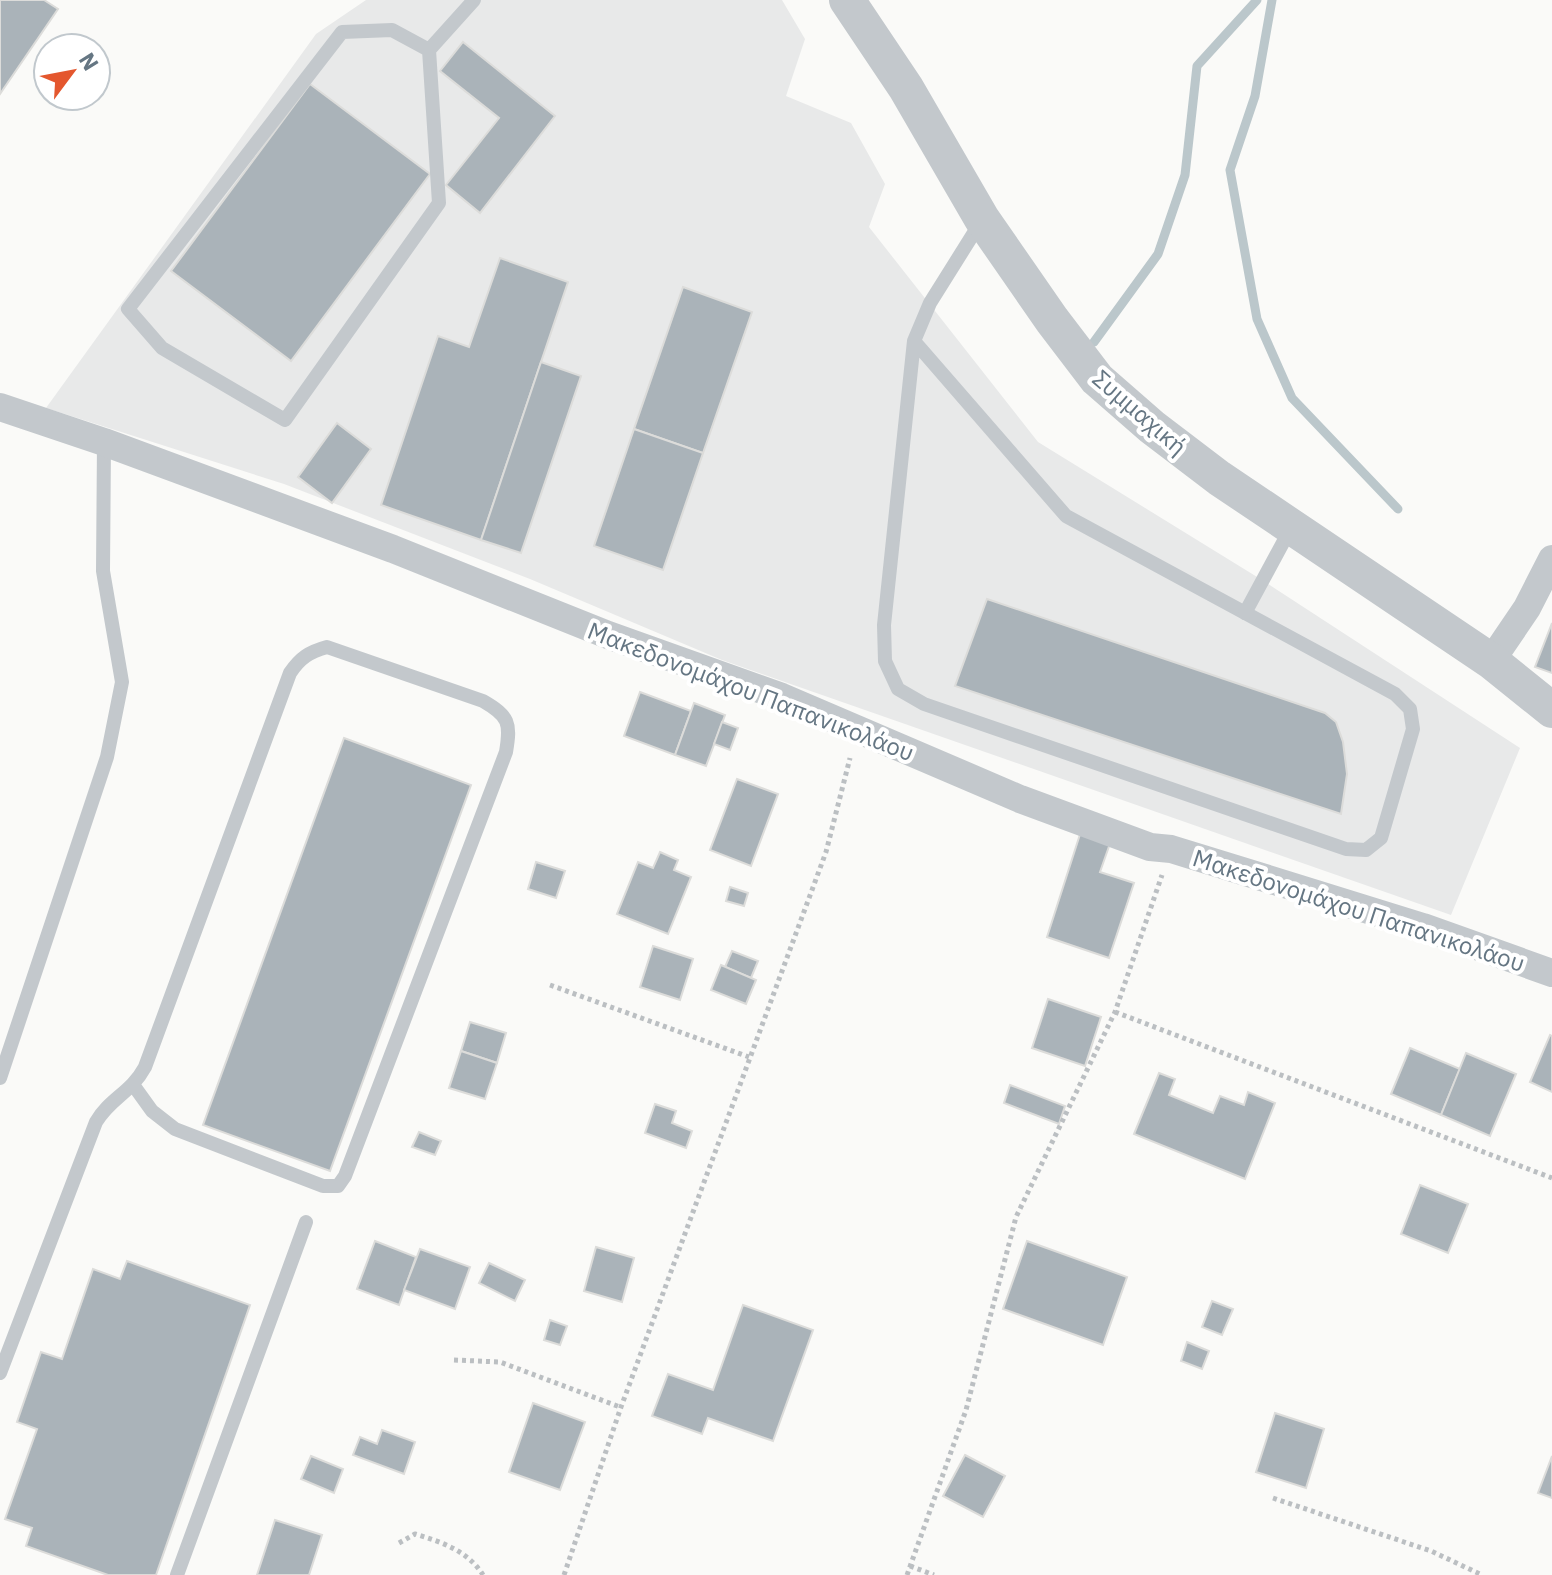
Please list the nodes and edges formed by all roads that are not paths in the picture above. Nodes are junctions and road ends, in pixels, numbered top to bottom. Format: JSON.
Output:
{"nodes":[{"id":1,"x":474,"y":0,"type":"edge"},
{"id":2,"x":847,"y":0,"type":"edge"},
{"id":3,"x":429,"y":50,"type":"junction"},
{"id":4,"x":982,"y":219,"type":"junction"},
{"id":5,"x":914,"y":341,"type":"junction"},
{"id":6,"x":0,"y":407,"type":"edge"},
{"id":7,"x":104,"y":442,"type":"junction"},
{"id":8,"x":1292,"y":526,"type":"junction"},
{"id":9,"x":1552,"y":559,"type":"edge"},
{"id":10,"x":1245,"y":613,"type":"junction"},
{"id":11,"x":1491,"y":661,"type":"junction"},
{"id":12,"x":1552,"y":710,"type":"edge"},
{"id":13,"x":1552,"y":973,"type":"edge"},
{"id":14,"x":0,"y":1078,"type":"edge"},
{"id":15,"x":134,"y":1086,"type":"junction"},
{"id":16,"x":306,"y":1222,"type":"dead end"},
{"id":17,"x":0,"y":1373,"type":"edge"},
{"id":18,"x":177,"y":1575,"type":"edge"}],
"edges":[{"from":1,"to":3,"type":"lane"},
{"from":2,"to":4,"type":"street","name":"Συμμαχική"},
{"from":3,"to":3,"type":"lane"},
{"from":4,"to":5,"type":"lane"},
{"from":4,"to":8,"type":"street","name":"Συμμαχική"},
{"from":5,"to":10,"type":"lane"},
{"from":5,"to":10,"type":"lane"},
{"from":6,"to":7,"type":"street","name":"Μακεδονομάχου Παπανικολάου"},
{"from":7,"to":13,"type":"street","name":"Μακεδονομάχου Παπανικολάου"},
{"from":7,"to":14,"type":"lane"},
{"from":8,"to":10,"type":"lane"},
{"from":8,"to":11,"type":"street","name":"Συμμαχική"},
{"from":9,"to":11,"type":"street"},
{"from":11,"to":12,"type":"street","name":"Συμμαχική"},
{"from":15,"to":15,"type":"lane"},
{"from":15,"to":17,"type":"lane"},
{"from":16,"to":18,"type":"lane"}]}
